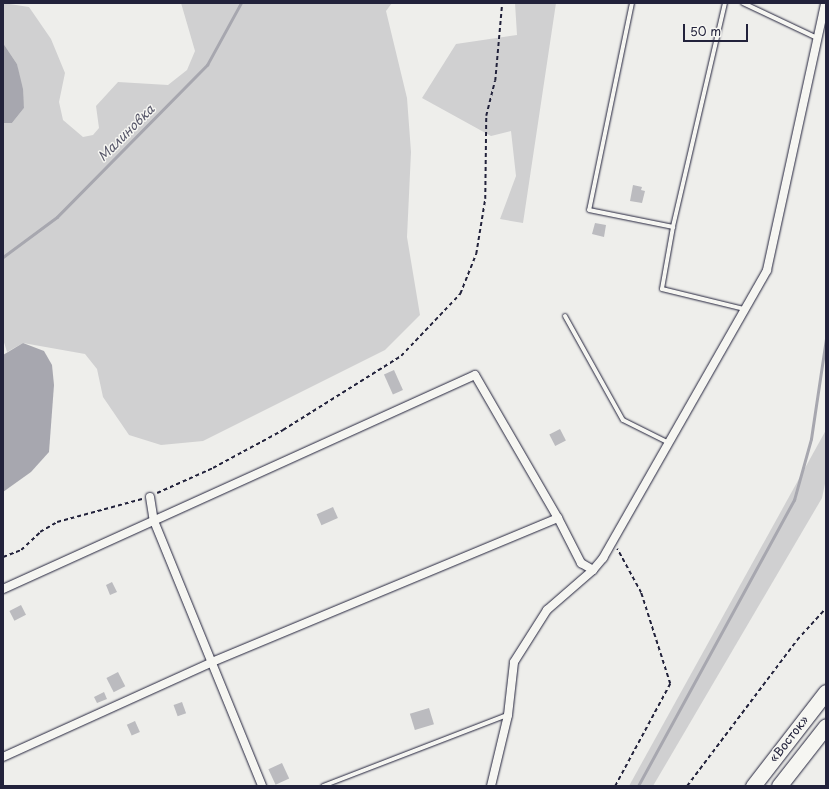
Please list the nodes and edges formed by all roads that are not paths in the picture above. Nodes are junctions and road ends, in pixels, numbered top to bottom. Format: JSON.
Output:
{"nodes":[{"id":1,"x":632,"y":3,"type":"edge"},
{"id":2,"x":725,"y":3,"type":"edge"},
{"id":3,"x":743,"y":3,"type":"edge"},
{"id":4,"x":825,"y":3,"type":"edge"},
{"id":5,"x":817,"y":38,"type":"junction"},
{"id":6,"x":673,"y":226,"type":"junction"},
{"id":7,"x":744,"y":309,"type":"junction"},
{"id":8,"x":566,"y":316,"type":"dead end"},
{"id":9,"x":669,"y":443,"type":"junction"},
{"id":10,"x":150,"y":496,"type":"road end"},
{"id":11,"x":558,"y":518,"type":"junction"},
{"id":12,"x":154,"y":521,"type":"junction"},
{"id":13,"x":593,"y":570,"type":"junction"},
{"id":14,"x":3,"y":589,"type":"edge"},
{"id":15,"x":212,"y":662,"type":"junction"},
{"id":16,"x":826,"y":692,"type":"edge"},
{"id":17,"x":508,"y":715,"type":"junction"},
{"id":18,"x":826,"y":726,"type":"edge"},
{"id":19,"x":3,"y":757,"type":"edge"},
{"id":20,"x":262,"y":786,"type":"edge"},
{"id":21,"x":323,"y":786,"type":"edge"},
{"id":22,"x":491,"y":786,"type":"edge"},
{"id":23,"x":753,"y":786,"type":"edge"},
{"id":24,"x":779,"y":786,"type":"edge"}],
"edges":[{"from":1,"to":6,"type":"lane"},
{"from":2,"to":6,"type":"lane"},
{"from":3,"to":5,"type":"lane"},
{"from":4,"to":5,"type":"street"},
{"from":5,"to":7,"type":"street"},
{"from":6,"to":7,"type":"lane"},
{"from":7,"to":9,"type":"street"},
{"from":8,"to":9,"type":"lane"},
{"from":9,"to":13,"type":"street"},
{"from":10,"to":12,"type":"street"},
{"from":11,"to":12,"type":"street"},
{"from":11,"to":13,"type":"street"},
{"from":11,"to":15,"type":"street"},
{"from":12,"to":14,"type":"street"},
{"from":12,"to":15,"type":"street"},
{"from":13,"to":17,"type":"street"},
{"from":15,"to":19,"type":"street"},
{"from":15,"to":20,"type":"street"},
{"from":16,"to":23,"type":"highway","name":"«Восток»"},
{"from":17,"to":21,"type":"lane"},
{"from":17,"to":22,"type":"street"},
{"from":18,"to":24,"type":"highway","name":"«Восток»"}]}
